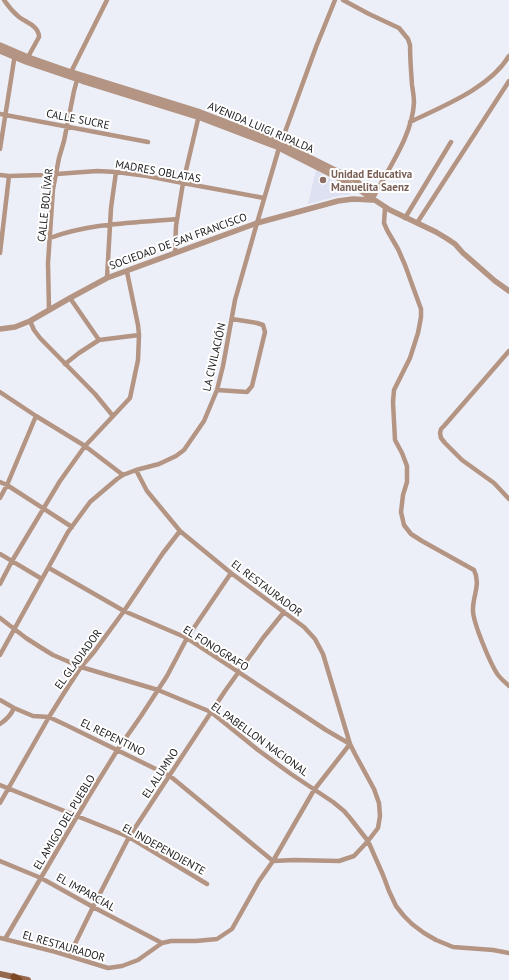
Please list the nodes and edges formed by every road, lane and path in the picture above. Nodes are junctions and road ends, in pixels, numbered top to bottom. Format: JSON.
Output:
{"nodes":[{"id":1,"x":4,"y":0,"type":"edge"},
{"id":2,"x":107,"y":0,"type":"edge"},
{"id":3,"x":335,"y":0,"type":"edge"},
{"id":4,"x":343,"y":0,"type":"edge"},
{"id":5,"x":0,"y":45,"type":"edge"},
{"id":6,"x":0,"y":50,"type":"edge"},
{"id":7,"x":15,"y":54,"type":"junction"},
{"id":8,"x":509,"y":56,"type":"edge"},
{"id":9,"x":28,"y":57,"type":"junction"},
{"id":10,"x":70,"y":75,"type":"junction"},
{"id":11,"x":77,"y":80,"type":"junction"},
{"id":12,"x":509,"y":81,"type":"edge"},
{"id":13,"x":3,"y":114,"type":"edge"},
{"id":14,"x":199,"y":114,"type":"junction"},
{"id":15,"x":410,"y":122,"type":"junction"},
{"id":16,"x":67,"y":126,"type":"junction"},
{"id":17,"x":148,"y":142,"type":"dead end"},
{"id":18,"x":451,"y":142,"type":"dead end"},
{"id":19,"x":280,"y":146,"type":"junction"},
{"id":20,"x":0,"y":149,"type":"edge"},
{"id":21,"x":116,"y":172,"type":"junction"},
{"id":22,"x":55,"y":174,"type":"junction"},
{"id":23,"x":0,"y":175,"type":"edge"},
{"id":24,"x":9,"y":176,"type":"junction"},
{"id":25,"x":183,"y":184,"type":"junction"},
{"id":26,"x":264,"y":198,"type":"junction"},
{"id":27,"x":372,"y":200,"type":"junction"},
{"id":28,"x":385,"y":208,"type":"junction"},
{"id":29,"x":405,"y":218,"type":"junction"},
{"id":30,"x":177,"y":219,"type":"junction"},
{"id":31,"x":257,"y":223,"type":"junction"},
{"id":32,"x":417,"y":223,"type":"junction"},
{"id":33,"x":110,"y":225,"type":"junction"},
{"id":34,"x":2,"y":230,"type":"edge"},
{"id":35,"x":50,"y":238,"type":"junction"},
{"id":36,"x":175,"y":252,"type":"junction"},
{"id":37,"x":0,"y":253,"type":"edge"},
{"id":38,"x":127,"y":272,"type":"junction"},
{"id":39,"x":107,"y":278,"type":"junction"},
{"id":40,"x":509,"y":291,"type":"edge"},
{"id":41,"x":70,"y":298,"type":"junction"},
{"id":42,"x":49,"y":310,"type":"junction"},
{"id":43,"x":232,"y":319,"type":"junction"},
{"id":44,"x":30,"y":321,"type":"junction"},
{"id":45,"x":0,"y":329,"type":"edge"},
{"id":46,"x":139,"y":335,"type":"junction"},
{"id":47,"x":99,"y":340,"type":"junction"},
{"id":48,"x":509,"y":351,"type":"edge"},
{"id":49,"x":64,"y":364,"type":"junction"},
{"id":50,"x":217,"y":390,"type":"junction"},
{"id":51,"x":0,"y":392,"type":"edge"},
{"id":52,"x":36,"y":416,"type":"junction"},
{"id":53,"x":113,"y":416,"type":"junction"},
{"id":54,"x":85,"y":446,"type":"junction"},
{"id":55,"x":136,"y":470,"type":"junction"},
{"id":56,"x":122,"y":475,"type":"junction"},
{"id":57,"x":0,"y":482,"type":"edge"},
{"id":58,"x":7,"y":485,"type":"junction"},
{"id":59,"x":0,"y":498,"type":"edge"},
{"id":60,"x":509,"y":499,"type":"edge"},
{"id":61,"x":43,"y":508,"type":"junction"},
{"id":62,"x":72,"y":527,"type":"junction"},
{"id":63,"x":180,"y":531,"type":"junction"},
{"id":64,"x":0,"y":554,"type":"edge"},
{"id":65,"x":12,"y":561,"type":"junction"},
{"id":66,"x":49,"y":568,"type":"junction"},
{"id":67,"x":231,"y":573,"type":"junction"},
{"id":68,"x":42,"y":579,"type":"junction"},
{"id":69,"x":0,"y":584,"type":"edge"},
{"id":70,"x":124,"y":611,"type":"junction"},
{"id":71,"x":284,"y":612,"type":"junction"},
{"id":72,"x":0,"y":618,"type":"edge"},
{"id":73,"x":15,"y":630,"type":"junction"},
{"id":74,"x":187,"y":638,"type":"junction"},
{"id":75,"x":0,"y":655,"type":"edge"},
{"id":76,"x":81,"y":667,"type":"junction"},
{"id":77,"x":238,"y":672,"type":"junction"},
{"id":78,"x":509,"y":686,"type":"edge"},
{"id":79,"x":158,"y":690,"type":"junction"},
{"id":80,"x":0,"y":700,"type":"edge"},
{"id":81,"x":14,"y":708,"type":"junction"},
{"id":82,"x":211,"y":712,"type":"junction"},
{"id":83,"x":48,"y":717,"type":"junction"},
{"id":84,"x":0,"y":724,"type":"edge"},
{"id":85,"x":350,"y":744,"type":"junction"},
{"id":86,"x":118,"y":750,"type":"junction"},
{"id":87,"x":170,"y":776,"type":"junction"},
{"id":88,"x":0,"y":785,"type":"edge"},
{"id":89,"x":8,"y":789,"type":"junction"},
{"id":90,"x":314,"y":790,"type":"junction"},
{"id":91,"x":0,"y":803,"type":"edge"},
{"id":92,"x":78,"y":816,"type":"junction"},
{"id":93,"x":129,"y":837,"type":"junction"},
{"id":94,"x":368,"y":841,"type":"junction"},
{"id":95,"x":0,"y":861,"type":"edge"},
{"id":96,"x":273,"y":861,"type":"junction"},
{"id":97,"x":41,"y":878,"type":"junction"},
{"id":98,"x":207,"y":884,"type":"dead end"},
{"id":99,"x":93,"y":907,"type":"junction"},
{"id":100,"x":0,"y":938,"type":"edge"},
{"id":101,"x":6,"y":939,"type":"junction"},
{"id":102,"x":162,"y":943,"type":"junction"},
{"id":103,"x":509,"y":953,"type":"edge"},
{"id":104,"x":69,"y":956,"type":"junction"},
{"id":105,"x":0,"y":974,"type":"edge"},
{"id":106,"x":17,"y":978,"type":"edge"},
{"id":107,"x":28,"y":980,"type":"edge"}],
"edges":[{"from":1,"to":9,"type":"street"},
{"from":2,"to":10,"type":"street"},
{"from":3,"to":19,"type":"street","name":"LA CIVILACIÓN"},
{"from":4,"to":15,"type":"street"},
{"from":5,"to":7,"type":"street","name":"AVENIDA LUIGI RIPALDA"},
{"from":6,"to":7,"type":"street","name":"AVENIDA LUIGI RIPALDA"},
{"from":7,"to":9,"type":"street","name":"AVENIDA LUIGI RIPALDA"},
{"from":7,"to":10,"type":"street","name":"AVENIDA LUIGI RIPALDA"},
{"from":7,"to":13,"type":"street"},
{"from":8,"to":15,"type":"street"},
{"from":9,"to":10,"type":"street","name":"AVENIDA LUIGI RIPALDA"},
{"from":10,"to":11,"type":"street","name":"AVENIDA LUIGI RIPALDA"},
{"from":10,"to":14,"type":"street","name":"AVENIDA LUIGI RIPALDA"},
{"from":11,"to":14,"type":"street","name":"AVENIDA LUIGI RIPALDA"},
{"from":11,"to":16,"type":"street","name":"CALLE BOLÍVAR"},
{"from":12,"to":32,"type":"street"},
{"from":13,"to":16,"type":"street","name":"CALLE SUCRE"},
{"from":13,"to":20,"type":"street"},
{"from":14,"to":19,"type":"street","name":"AVENIDA LUIGI RIPALDA"},
{"from":14,"to":25,"type":"street"},
{"from":15,"to":27,"type":"street"},
{"from":16,"to":17,"type":"street","name":"CALLE SUCRE"},
{"from":16,"to":22,"type":"street","name":"CALLE BOLÍVAR"},
{"from":18,"to":29,"type":"street"},
{"from":19,"to":26,"type":"street","name":"LA CIVILACIÓN"},
{"from":19,"to":27,"type":"street","name":"AVENIDA LUIGI RIPALDA"},
{"from":21,"to":22,"type":"street","name":"MADRES OBLATAS"},
{"from":21,"to":25,"type":"street","name":"MADRES OBLATAS"},
{"from":21,"to":33,"type":"street"},
{"from":22,"to":24,"type":"street","name":"MADRES OBLATAS"},
{"from":22,"to":35,"type":"street","name":"CALLE BOLÍVAR"},
{"from":23,"to":24,"type":"street","name":"MADRES OBLATAS"},
{"from":24,"to":34,"type":"street"},
{"from":25,"to":26,"type":"street","name":"MADRES OBLATAS"},
{"from":25,"to":30,"type":"street"},
{"from":26,"to":31,"type":"street","name":"LA CIVILACIÓN"},
{"from":27,"to":28,"type":"street","name":"AVENIDA LUIGI RIPALDA"},
{"from":27,"to":31,"type":"street","name":"SOCIEDAD DE SAN FRANCISCO"},
{"from":28,"to":29,"type":"street","name":"AVENIDA LUIGI RIPALDA"},
{"from":28,"to":78,"type":"street"},
{"from":29,"to":32,"type":"street","name":"AVENIDA LUIGI RIPALDA"},
{"from":30,"to":33,"type":"street"},
{"from":30,"to":36,"type":"street"},
{"from":31,"to":36,"type":"street","name":"SOCIEDAD DE SAN FRANCISCO"},
{"from":31,"to":43,"type":"street","name":"LA CIVILACIÓN"},
{"from":32,"to":40,"type":"street","name":"AVENIDA LUIGI RIPALDA"},
{"from":33,"to":35,"type":"street"},
{"from":33,"to":39,"type":"street"},
{"from":34,"to":37,"type":"street"},
{"from":35,"to":42,"type":"street","name":"CALLE BOLÍVAR"},
{"from":36,"to":38,"type":"street","name":"SOCIEDAD DE SAN FRANCISCO"},
{"from":38,"to":39,"type":"street","name":"SOCIEDAD DE SAN FRANCISCO"},
{"from":38,"to":46,"type":"street"},
{"from":39,"to":41,"type":"street","name":"SOCIEDAD DE SAN FRANCISCO"},
{"from":41,"to":42,"type":"street","name":"SOCIEDAD DE SAN FRANCISCO"},
{"from":41,"to":47,"type":"street"},
{"from":42,"to":44,"type":"street","name":"SOCIEDAD DE SAN FRANCISCO"},
{"from":43,"to":50,"type":"street","name":"LA CIVILACIÓN"},
{"from":43,"to":50,"type":"street"},
{"from":44,"to":45,"type":"street","name":"SOCIEDAD DE SAN FRANCISCO"},
{"from":44,"to":49,"type":"street"},
{"from":46,"to":47,"type":"street"},
{"from":46,"to":53,"type":"street"},
{"from":47,"to":49,"type":"street"},
{"from":48,"to":60,"type":"street"},
{"from":49,"to":53,"type":"street"},
{"from":50,"to":55,"type":"street","name":"LA CIVILACIÓN"},
{"from":51,"to":52,"type":"street"},
{"from":52,"to":54,"type":"street"},
{"from":52,"to":58,"type":"street"},
{"from":53,"to":54,"type":"street"},
{"from":54,"to":56,"type":"street"},
{"from":54,"to":61,"type":"street"},
{"from":55,"to":56,"type":"street","name":"LA CIVILACIÓN"},
{"from":55,"to":63,"type":"street","name":"EL RESTAURADOR"},
{"from":56,"to":62,"type":"street","name":"LA CIVILACIÓN"},
{"from":57,"to":58,"type":"street"},
{"from":58,"to":59,"type":"street"},
{"from":58,"to":61,"type":"street"},
{"from":61,"to":62,"type":"street"},
{"from":61,"to":65,"type":"street"},
{"from":62,"to":66,"type":"street","name":"LA CIVILACIÓN"},
{"from":63,"to":67,"type":"street","name":"EL RESTAURADOR"},
{"from":63,"to":70,"type":"street","name":"EL GLADIADOR"},
{"from":64,"to":65,"type":"street"},
{"from":65,"to":68,"type":"street"},
{"from":65,"to":69,"type":"street"},
{"from":66,"to":68,"type":"street","name":"LA CIVILACIÓN"},
{"from":66,"to":70,"type":"street","name":"EL FONOGRAFO"},
{"from":67,"to":71,"type":"street","name":"EL RESTAURADOR"},
{"from":67,"to":74,"type":"street"},
{"from":68,"to":73,"type":"street","name":"LA CIVILACIÓN"},
{"from":70,"to":74,"type":"street","name":"EL FONOGRAFO"},
{"from":70,"to":76,"type":"street","name":"EL GLADIADOR"},
{"from":71,"to":77,"type":"street","name":"EL ALUMNO"},
{"from":71,"to":85,"type":"street","name":"EL RESTAURADOR"},
{"from":72,"to":73,"type":"street","name":"EL PABELLON NACIONAL"},
{"from":73,"to":75,"type":"street","name":"LA CIVILACIÓN"},
{"from":73,"to":76,"type":"street","name":"EL PABELLON NACIONAL"},
{"from":74,"to":77,"type":"street","name":"EL FONOGRAFO"},
{"from":74,"to":79,"type":"street"},
{"from":76,"to":79,"type":"street","name":"EL PABELLON NACIONAL"},
{"from":76,"to":83,"type":"street","name":"EL GLADIADOR"},
{"from":77,"to":82,"type":"street","name":"EL ALUMNO"},
{"from":77,"to":85,"type":"street","name":"EL FONOGRAFO"},
{"from":79,"to":82,"type":"street","name":"EL PABELLON NACIONAL"},
{"from":79,"to":86,"type":"street","name":"EL AMIGO DEL PUEBLO"},
{"from":80,"to":81,"type":"street","name":"EL REPENTINO"},
{"from":81,"to":83,"type":"street","name":"EL REPENTINO"},
{"from":81,"to":84,"type":"street"},
{"from":82,"to":87,"type":"street","name":"EL ALUMNO"},
{"from":82,"to":90,"type":"street","name":"EL PABELLON NACIONAL"},
{"from":83,"to":86,"type":"street","name":"EL REPENTINO"},
{"from":83,"to":89,"type":"street","name":"EL GLADIADOR"},
{"from":85,"to":90,"type":"street"},
{"from":85,"to":94,"type":"street","name":"EL RESTAURADOR"},
{"from":86,"to":87,"type":"street","name":"EL REPENTINO"},
{"from":86,"to":92,"type":"street","name":"EL AMIGO DEL PUEBLO"},
{"from":87,"to":93,"type":"street","name":"EL ALUMNO"},
{"from":87,"to":96,"type":"street","name":"EL REPENTINO"},
{"from":88,"to":89,"type":"street","name":"EL INDEPENDIENTE"},
{"from":89,"to":91,"type":"street","name":"EL GLADIADOR"},
{"from":89,"to":92,"type":"street","name":"EL INDEPENDIENTE"},
{"from":90,"to":94,"type":"street","name":"EL PABELLON NACIONAL"},
{"from":90,"to":96,"type":"street"},
{"from":92,"to":93,"type":"street","name":"EL INDEPENDIENTE"},
{"from":92,"to":97,"type":"street","name":"EL AMIGO DEL PUEBLO"},
{"from":93,"to":98,"type":"street","name":"EL INDEPENDIENTE"},
{"from":93,"to":99,"type":"street","name":"EL ALUMNO"},
{"from":94,"to":96,"type":"street","name":"EL RESTAURADOR"},
{"from":94,"to":103,"type":"street","name":"EL PABELLON NACIONAL"},
{"from":95,"to":97,"type":"street","name":"EL IMPARCIAL"},
{"from":96,"to":102,"type":"street","name":"EL RESTAURADOR"},
{"from":97,"to":99,"type":"street","name":"EL IMPARCIAL"},
{"from":97,"to":101,"type":"street","name":"EL AMIGO DEL PUEBLO"},
{"from":99,"to":102,"type":"street","name":"EL IMPARCIAL"},
{"from":99,"to":104,"type":"street","name":"EL ALUMNO"},
{"from":100,"to":101,"type":"street","name":"EL RESTAURADOR"},
{"from":101,"to":104,"type":"street","name":"EL RESTAURADOR"},
{"from":102,"to":104,"type":"street","name":"EL RESTAURADOR"},
{"from":105,"to":106,"type":"main road"},
{"from":106,"to":107,"type":"main road"}]}
